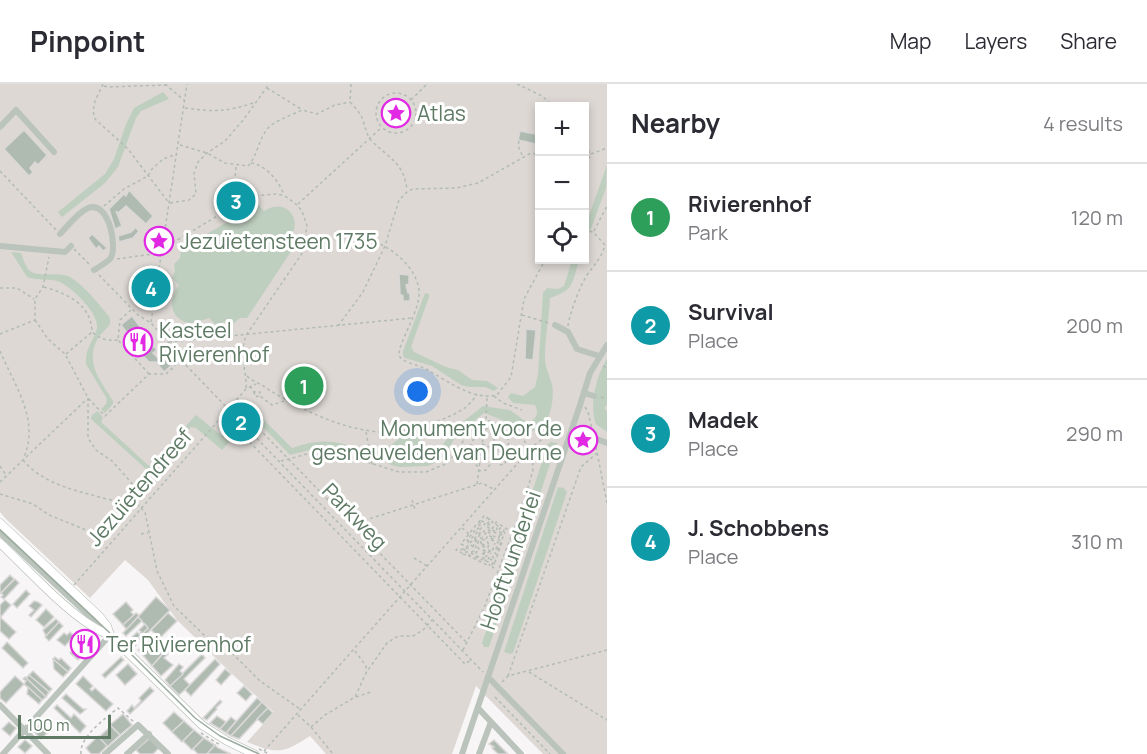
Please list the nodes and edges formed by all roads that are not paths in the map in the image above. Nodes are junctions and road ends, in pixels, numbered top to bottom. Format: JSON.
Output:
{"nodes":[{"id":1,"x":0,"y":127,"type":"edge"},
{"id":2,"x":54,"y":152,"type":"dead end"},
{"id":3,"x":60,"y":234,"type":"road end"},
{"id":4,"x":0,"y":246,"type":"edge"},
{"id":5,"x":71,"y":246,"type":"road end"},
{"id":6,"x":94,"y":270,"type":"road end"},
{"id":7,"x":555,"y":325,"type":"road end"},
{"id":8,"x":607,"y":345,"type":"edge"},
{"id":9,"x":597,"y":358,"type":"junction"},
{"id":10,"x":605,"y":367,"type":"edge"},
{"id":11,"x":584,"y":393,"type":"junction"},
{"id":12,"x":594,"y":396,"type":"road end"},
{"id":13,"x":595,"y":441,"type":"road end"},
{"id":14,"x":607,"y":443,"type":"edge"},
{"id":15,"x":0,"y":523,"type":"edge"},
{"id":16,"x":0,"y":533,"type":"edge"},
{"id":17,"x":0,"y":543,"type":"edge"},
{"id":18,"x":110,"y":635,"type":"junction"},
{"id":19,"x":488,"y":677,"type":"junction"},
{"id":20,"x":0,"y":705,"type":"edge"},
{"id":21,"x":478,"y":708,"type":"junction"},
{"id":22,"x":491,"y":722,"type":"junction"},
{"id":23,"x":25,"y":729,"type":"junction"},
{"id":24,"x":149,"y":734,"type":"junction"},
{"id":25,"x":240,"y":751,"type":"edge"},
{"id":26,"x":3,"y":754,"type":"edge"},
{"id":27,"x":48,"y":754,"type":"edge"},
{"id":28,"x":105,"y":754,"type":"edge"},
{"id":29,"x":127,"y":754,"type":"edge"},
{"id":30,"x":168,"y":754,"type":"edge"},
{"id":31,"x":254,"y":754,"type":"edge"},
{"id":32,"x":462,"y":754,"type":"edge"},
{"id":33,"x":479,"y":754,"type":"edge"},
{"id":34,"x":521,"y":754,"type":"edge"},
{"id":35,"x":562,"y":754,"type":"edge"}],
"edges":[{"from":1,"to":2,"type":"street"},
{"from":3,"to":6,"type":"street"},
{"from":4,"to":5,"type":"street"},
{"from":7,"to":9,"type":"street"},
{"from":8,"to":9,"type":"street","name":"Hooftvunderlei"},
{"from":9,"to":10,"type":"street"},
{"from":9,"to":11,"type":"street","name":"Hooftvunderlei"},
{"from":11,"to":12,"type":"street"},
{"from":11,"to":19,"type":"street","name":"Hooftvunderlei"},
{"from":13,"to":14,"type":"street"},
{"from":15,"to":18,"type":"main road"},
{"from":16,"to":18,"type":"street"},
{"from":17,"to":18,"type":"main road"},
{"from":18,"to":23,"type":"street"},
{"from":18,"to":25,"type":"main road"},
{"from":19,"to":21,"type":"street","name":"Hooftvunderlei"},
{"from":19,"to":35,"type":"street"},
{"from":20,"to":23,"type":"street"},
{"from":21,"to":22,"type":"street"},
{"from":21,"to":32,"type":"street","name":"Hooftvunderlei"},
{"from":22,"to":33,"type":"street"},
{"from":22,"to":34,"type":"street"},
{"from":23,"to":26,"type":"street"},
{"from":23,"to":27,"type":"street"},
{"from":24,"to":28,"type":"street"},
{"from":24,"to":29,"type":"street"},
{"from":24,"to":30,"type":"street"},
{"from":25,"to":31,"type":"main road"}]}
